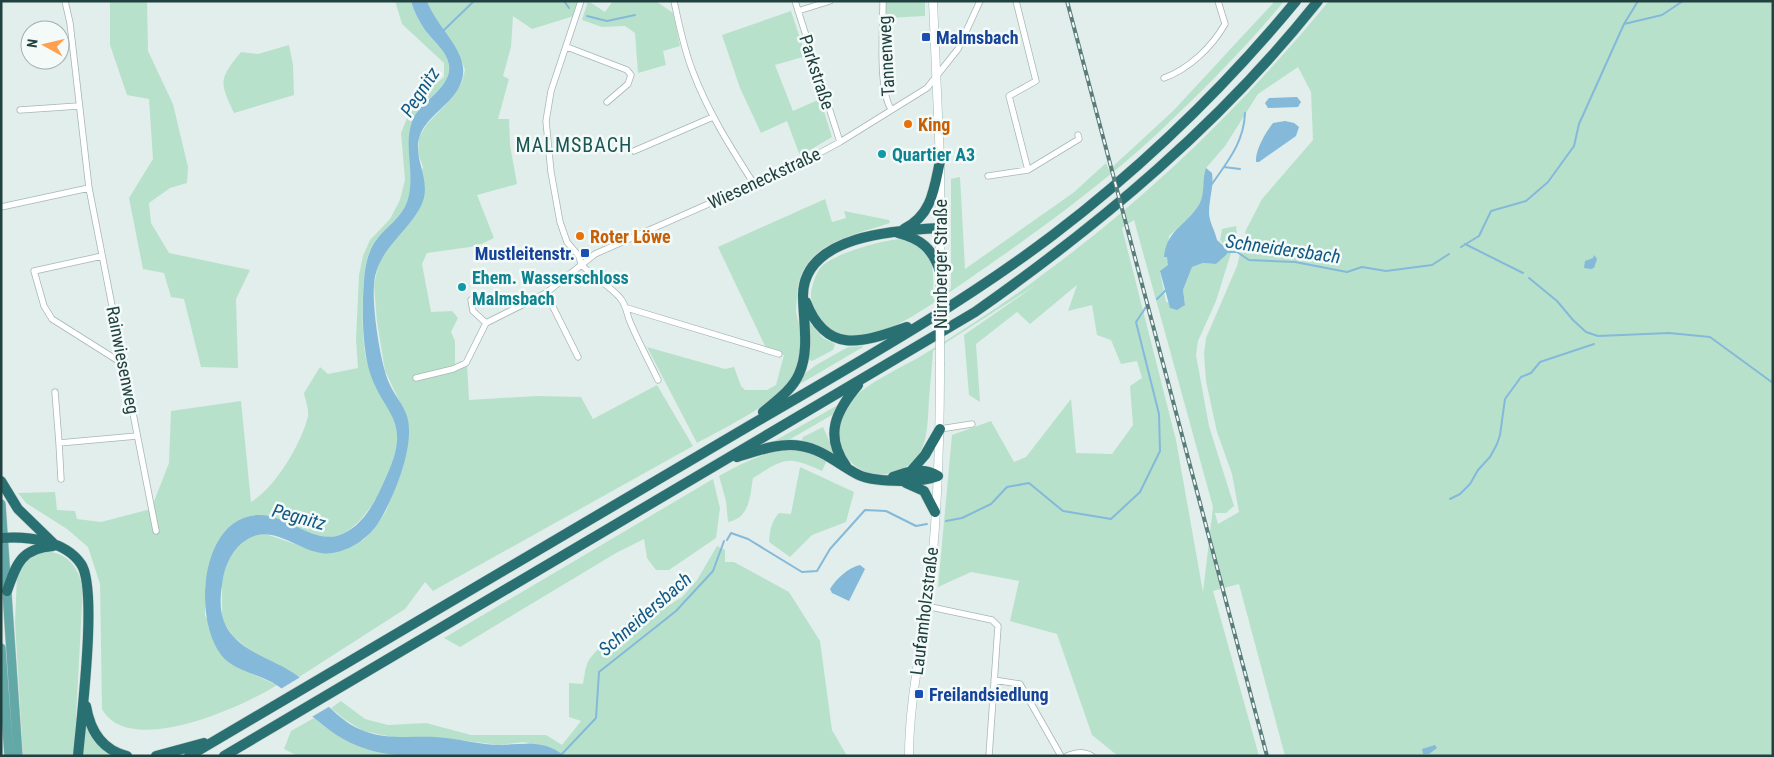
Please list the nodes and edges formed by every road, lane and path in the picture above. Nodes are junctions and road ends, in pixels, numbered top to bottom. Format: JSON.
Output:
{"nodes":[{"id":1,"x":65,"y":1,"type":"edge"},
{"id":2,"x":581,"y":1,"type":"edge"},
{"id":3,"x":674,"y":1,"type":"edge"},
{"id":4,"x":795,"y":1,"type":"edge"},
{"id":5,"x":830,"y":1,"type":"edge"},
{"id":6,"x":883,"y":1,"type":"edge"},
{"id":7,"x":934,"y":1,"type":"edge"},
{"id":8,"x":980,"y":1,"type":"edge"},
{"id":9,"x":1016,"y":1,"type":"edge"},
{"id":10,"x":1218,"y":1,"type":"edge"},
{"id":11,"x":1296,"y":1,"type":"edge"},
{"id":12,"x":1318,"y":1,"type":"edge"},
{"id":13,"x":798,"y":11,"type":"junction"},
{"id":14,"x":567,"y":47,"type":"junction"},
{"id":15,"x":937,"y":75,"type":"junction"},
{"id":16,"x":1164,"y":78,"type":"dead end"},
{"id":17,"x":607,"y":102,"type":"dead end"},
{"id":18,"x":78,"y":106,"type":"junction"},
{"id":19,"x":891,"y":109,"type":"junction"},
{"id":20,"x":20,"y":110,"type":"dead end"},
{"id":21,"x":713,"y":117,"type":"junction"},
{"id":22,"x":1078,"y":135,"type":"dead end"},
{"id":23,"x":840,"y":142,"type":"junction"},
{"id":24,"x":634,"y":151,"type":"dead end"},
{"id":25,"x":940,"y":161,"type":"junction"},
{"id":26,"x":1028,"y":170,"type":"junction"},
{"id":27,"x":988,"y":176,"type":"dead end"},
{"id":28,"x":754,"y":184,"type":"junction"},
{"id":29,"x":89,"y":188,"type":"junction"},
{"id":30,"x":1,"y":207,"type":"edge"},
{"id":31,"x":940,"y":228,"type":"junction"},
{"id":32,"x":903,"y":230,"type":"junction"},
{"id":33,"x":892,"y":232,"type":"junction"},
{"id":34,"x":102,"y":256,"type":"junction"},
{"id":35,"x":581,"y":264,"type":"junction"},
{"id":36,"x":940,"y":276,"type":"junction"},
{"id":37,"x":803,"y":292,"type":"junction"},
{"id":38,"x":546,"y":293,"type":"junction"},
{"id":39,"x":471,"y":300,"type":"dead end"},
{"id":40,"x":626,"y":308,"type":"junction"},
{"id":41,"x":929,"y":319,"type":"junction"},
{"id":42,"x":486,"y":323,"type":"junction"},
{"id":43,"x":779,"y":354,"type":"dead end"},
{"id":44,"x":578,"y":357,"type":"dead end"},
{"id":45,"x":124,"y":360,"type":"junction"},
{"id":46,"x":416,"y":378,"type":"dead end"},
{"id":47,"x":658,"y":380,"type":"dead end"},
{"id":48,"x":862,"y":380,"type":"junction"},
{"id":49,"x":55,"y":392,"type":"dead end"},
{"id":50,"x":972,"y":424,"type":"dead end"},
{"id":51,"x":940,"y":429,"type":"junction"},
{"id":52,"x":736,"y":433,"type":"junction"},
{"id":53,"x":137,"y":436,"type":"junction"},
{"id":54,"x":59,"y":443,"type":"junction"},
{"id":55,"x":722,"y":461,"type":"junction"},
{"id":56,"x":848,"y":468,"type":"junction"},
{"id":57,"x":911,"y":471,"type":"junction"},
{"id":58,"x":938,"y":476,"type":"junction"},
{"id":59,"x":61,"y":479,"type":"dead end"},
{"id":60,"x":888,"y":479,"type":"junction"},
{"id":61,"x":1,"y":481,"type":"edge"},
{"id":62,"x":1,"y":504,"type":"edge"},
{"id":63,"x":935,"y":512,"type":"junction"},
{"id":64,"x":934,"y":527,"type":"joint"},
{"id":65,"x":156,"y":531,"type":"dead end"},
{"id":66,"x":2,"y":538,"type":"edge"},
{"id":67,"x":56,"y":546,"type":"junction"},
{"id":68,"x":7,"y":591,"type":"junction"},
{"id":69,"x":926,"y":606,"type":"junction"},
{"id":70,"x":1,"y":648,"type":"edge"},
{"id":71,"x":994,"y":680,"type":"junction"},
{"id":72,"x":83,"y":696,"type":"junction"},
{"id":73,"x":219,"y":738,"type":"junction"},
{"id":74,"x":9,"y":756,"type":"edge"},
{"id":75,"x":18,"y":756,"type":"edge"},
{"id":76,"x":78,"y":756,"type":"edge"},
{"id":77,"x":127,"y":756,"type":"edge"},
{"id":78,"x":156,"y":756,"type":"edge"},
{"id":79,"x":189,"y":756,"type":"edge"},
{"id":80,"x":224,"y":756,"type":"edge"},
{"id":81,"x":909,"y":756,"type":"edge"},
{"id":82,"x":989,"y":756,"type":"edge"},
{"id":83,"x":1061,"y":756,"type":"edge"},
{"id":84,"x":1067,"y":756,"type":"edge"},
{"id":85,"x":1092,"y":756,"type":"edge"}],
"edges":[{"from":1,"to":18,"type":"street","name":"Rainwiesenweg"},
{"from":2,"to":14,"type":"street"},
{"from":3,"to":21,"type":"street"},
{"from":4,"to":13,"type":"street","name":"Parkstraße"},
{"from":5,"to":13,"type":"street"},
{"from":6,"to":19,"type":"street","name":"Tannenweg"},
{"from":7,"to":15,"type":"main road","name":"Nürnberger Straße"},
{"from":8,"to":15,"type":"street","name":"Wieseneckstraße"},
{"from":9,"to":26,"type":"street"},
{"from":10,"to":16,"type":"street"},
{"from":11,"to":41,"type":"highway"},
{"from":12,"to":48,"type":"highway"},
{"from":13,"to":23,"type":"street","name":"Parkstraße"},
{"from":14,"to":17,"type":"street"},
{"from":14,"to":35,"type":"street"},
{"from":15,"to":19,"type":"street","name":"Wieseneckstraße"},
{"from":15,"to":25,"type":"main road","name":"Nürnberger Straße"},
{"from":18,"to":20,"type":"street"},
{"from":18,"to":29,"type":"street","name":"Rainwiesenweg"},
{"from":19,"to":23,"type":"street","name":"Wieseneckstraße"},
{"from":21,"to":24,"type":"street"},
{"from":21,"to":28,"type":"street"},
{"from":22,"to":26,"type":"street"},
{"from":23,"to":28,"type":"street","name":"Wieseneckstraße"},
{"from":25,"to":31,"type":"main road","name":"Nürnberger Straße"},
{"from":25,"to":32,"type":"highway"},
{"from":26,"to":27,"type":"street"},
{"from":28,"to":35,"type":"street","name":"Wieseneckstraße"},
{"from":29,"to":30,"type":"street"},
{"from":29,"to":34,"type":"street","name":"Rainwiesenweg"},
{"from":31,"to":32,"type":"highway"},
{"from":31,"to":36,"type":"main road","name":"Nürnberger Straße"},
{"from":32,"to":33,"type":"highway"},
{"from":33,"to":36,"type":"highway"},
{"from":33,"to":37,"type":"highway"},
{"from":34,"to":45,"type":"street","name":"Rainwiesenweg"},
{"from":34,"to":45,"type":"street"},
{"from":35,"to":38,"type":"street","name":"Wieseneckstraße"},
{"from":35,"to":40,"type":"street"},
{"from":36,"to":51,"type":"main road","name":"Nürnberger Straße","bridge":true},
{"from":37,"to":41,"type":"highway"},
{"from":37,"to":52,"type":"highway"},
{"from":38,"to":42,"type":"street","name":"Wieseneckstraße"},
{"from":38,"to":44,"type":"street"},
{"from":39,"to":42,"type":"street"},
{"from":40,"to":43,"type":"street"},
{"from":40,"to":47,"type":"street"},
{"from":41,"to":52,"type":"highway"},
{"from":42,"to":46,"type":"street"},
{"from":45,"to":53,"type":"street","name":"Rainwiesenweg"},
{"from":48,"to":55,"type":"highway"},
{"from":48,"to":56,"type":"highway"},
{"from":49,"to":54,"type":"street"},
{"from":50,"to":51,"type":"street"},
{"from":51,"to":57,"type":"highway"},
{"from":51,"to":58,"type":"main road","name":"Nürnberger Straße"},
{"from":52,"to":73,"type":"highway"},
{"from":53,"to":54,"type":"street"},
{"from":53,"to":65,"type":"street","name":"Rainwiesenweg"},
{"from":54,"to":59,"type":"street"},
{"from":55,"to":56,"type":"highway"},
{"from":55,"to":80,"type":"highway"},
{"from":56,"to":60,"type":"highway"},
{"from":57,"to":58,"type":"highway"},
{"from":57,"to":60,"type":"highway"},
{"from":58,"to":60,"type":"highway"},
{"from":58,"to":63,"type":"main road","name":"Nürnberger Straße"},
{"from":60,"to":63,"type":"highway"},
{"from":61,"to":67,"type":"highway"},
{"from":62,"to":66,"type":"main road"},
{"from":63,"to":64,"type":"main road","name":"Nürnberger Straße"},
{"from":64,"to":69,"type":"main road","name":"Laufamholzstraße"},
{"from":66,"to":67,"type":"highway"},
{"from":66,"to":68,"type":"main road"},
{"from":67,"to":68,"type":"highway"},
{"from":67,"to":72,"type":"highway"},
{"from":68,"to":75,"type":"main road"},
{"from":69,"to":71,"type":"street"},
{"from":69,"to":81,"type":"main road","name":"Laufamholzstraße"},
{"from":70,"to":74,"type":"main road"},
{"from":71,"to":82,"type":"street"},
{"from":71,"to":83,"type":"street"},
{"from":72,"to":76,"type":"highway"},
{"from":72,"to":77,"type":"highway"},
{"from":73,"to":78,"type":"highway"},
{"from":73,"to":79,"type":"highway"},
{"from":84,"to":85,"type":"street"}]}
